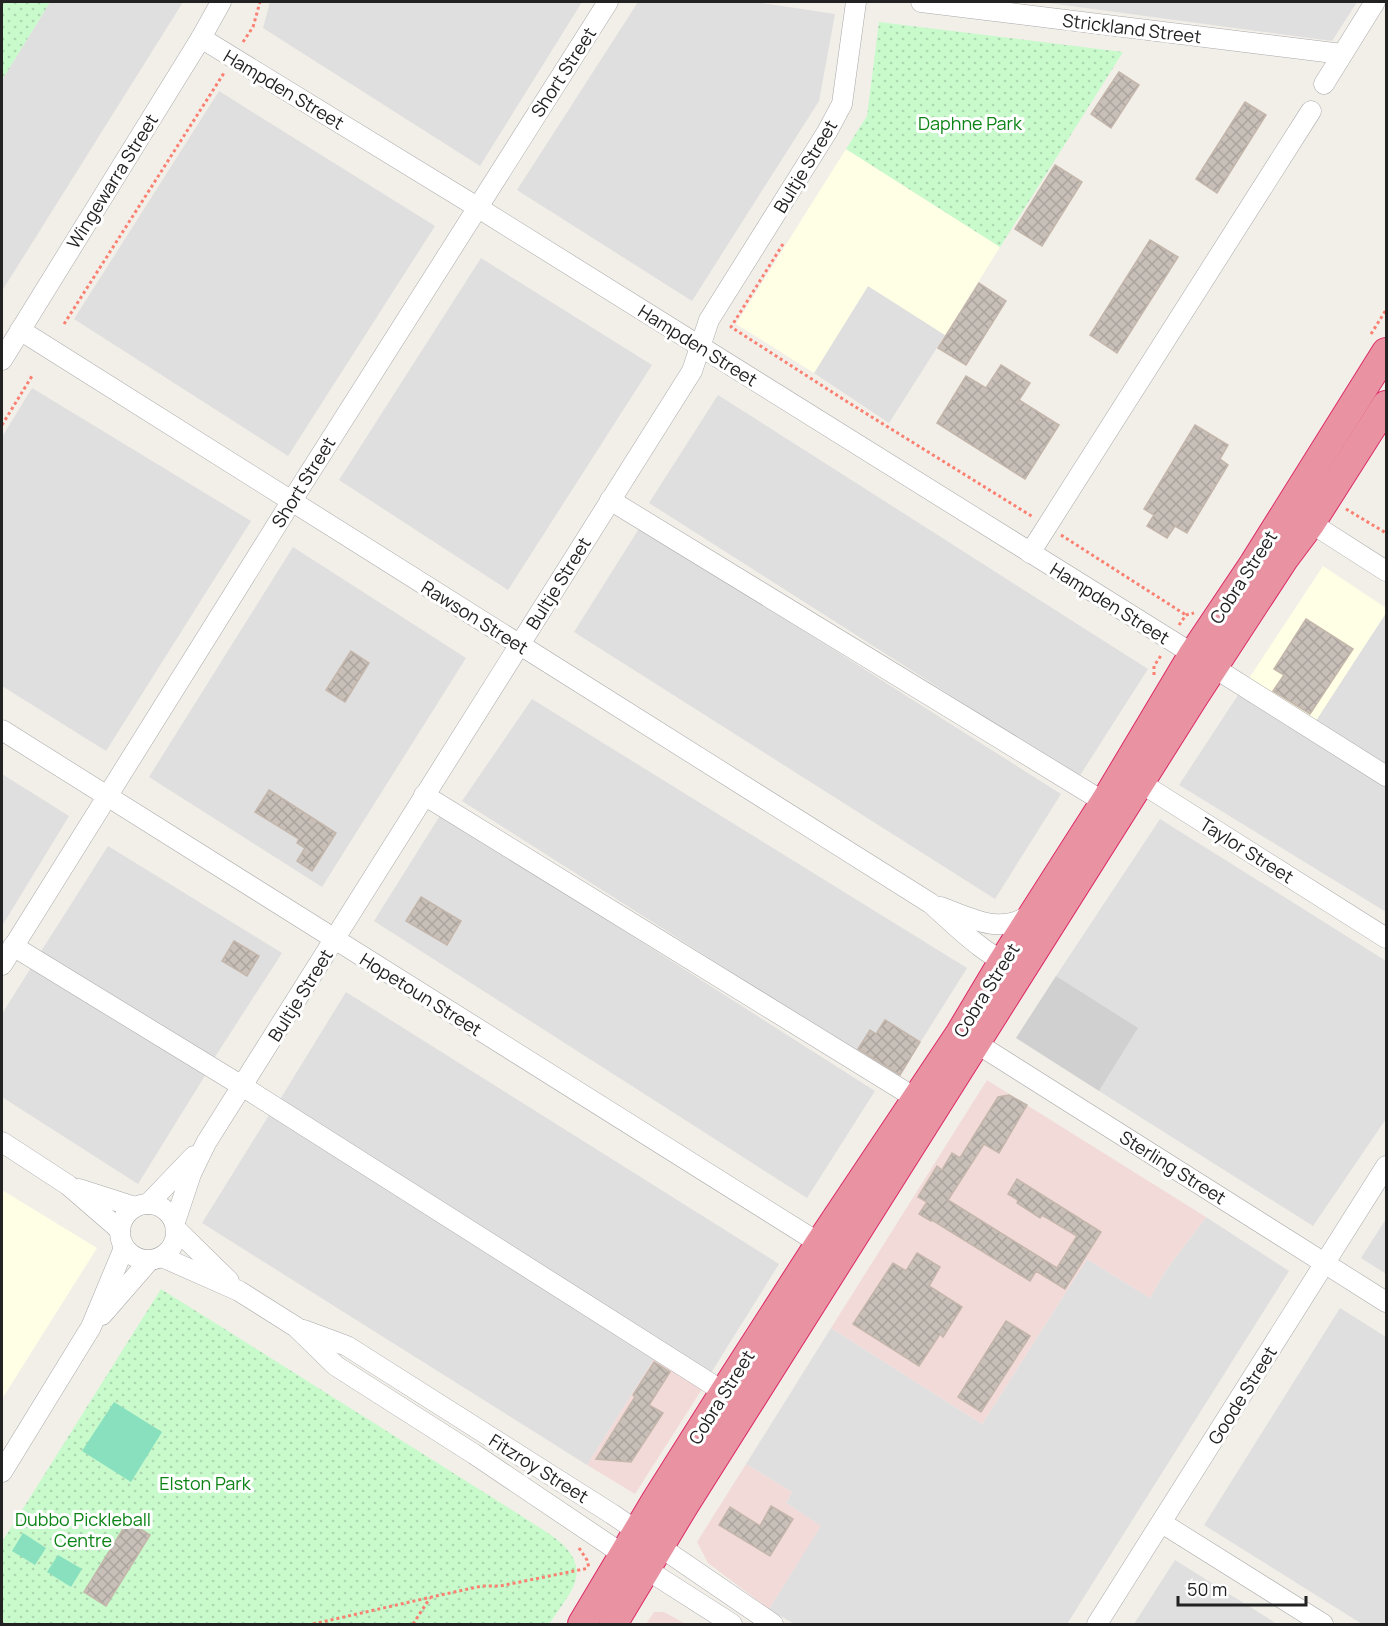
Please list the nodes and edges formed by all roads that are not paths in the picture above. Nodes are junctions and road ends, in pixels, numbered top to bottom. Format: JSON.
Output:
{"nodes":[{"id":1,"x":221,"y":2,"type":"edge"},
{"id":2,"x":608,"y":2,"type":"edge"},
{"id":3,"x":856,"y":2,"type":"edge"},
{"id":4,"x":921,"y":2,"type":"edge"},
{"id":5,"x":1375,"y":2,"type":"edge"},
{"id":6,"x":201,"y":38,"type":"junction"},
{"id":7,"x":1342,"y":54,"type":"junction"},
{"id":8,"x":1324,"y":84,"type":"dead end"},
{"id":9,"x":1311,"y":111,"type":"dead end"},
{"id":10,"x":477,"y":207,"type":"junction"},
{"id":11,"x":20,"y":330,"type":"junction"},
{"id":12,"x":700,"y":347,"type":"junction"},
{"id":13,"x":1386,"y":352,"type":"edge"},
{"id":14,"x":2,"y":360,"type":"edge"},
{"id":15,"x":1386,"y":405,"type":"edge"},
{"id":16,"x":609,"y":500,"type":"junction"},
{"id":17,"x":291,"y":502,"type":"junction"},
{"id":18,"x":1311,"y":523,"type":"junction"},
{"id":19,"x":1030,"y":553,"type":"junction"},
{"id":20,"x":1254,"y":563,"type":"junction"},
{"id":21,"x":1386,"y":571,"type":"edge"},
{"id":22,"x":519,"y":645,"type":"junction"},
{"id":23,"x":1203,"y":661,"type":"junction"},
{"id":24,"x":2,"y":730,"type":"edge"},
{"id":25,"x":1386,"y":776,"type":"edge"},
{"id":26,"x":1141,"y":783,"type":"junction"},
{"id":27,"x":424,"y":795,"type":"junction"},
{"id":28,"x":107,"y":797,"type":"junction"},
{"id":29,"x":1105,"y":800,"type":"junction"},
{"id":30,"x":930,"y":903,"type":"junction"},
{"id":31,"x":1049,"y":908,"type":"junction"},
{"id":32,"x":1386,"y":938,"type":"edge"},
{"id":33,"x":335,"y":940,"type":"junction"},
{"id":34,"x":14,"y":946,"type":"junction"},
{"id":35,"x":1003,"y":961,"type":"junction"},
{"id":36,"x":2,"y":965,"type":"edge"},
{"id":37,"x":969,"y":1038,"type":"junction"},
{"id":38,"x":242,"y":1086,"type":"junction"},
{"id":39,"x":917,"y":1099,"type":"junction"},
{"id":40,"x":2,"y":1142,"type":"edge"},
{"id":41,"x":207,"y":1143,"type":"junction"},
{"id":42,"x":1386,"y":1166,"type":"edge"},
{"id":43,"x":68,"y":1185,"type":"junction"},
{"id":44,"x":141,"y":1205,"type":"junction"},
{"id":45,"x":176,"y":1226,"type":"junction"},
{"id":46,"x":122,"y":1239,"type":"junction"},
{"id":47,"x":830,"y":1251,"type":"junction"},
{"id":48,"x":156,"y":1259,"type":"junction"},
{"id":49,"x":1325,"y":1263,"type":"junction"},
{"id":50,"x":239,"y":1291,"type":"junction"},
{"id":51,"x":1386,"y":1302,"type":"edge"},
{"id":52,"x":91,"y":1327,"type":"junction"},
{"id":53,"x":296,"y":1328,"type":"junction"},
{"id":54,"x":724,"y":1392,"type":"junction"},
{"id":55,"x":2,"y":1472,"type":"edge"},
{"id":56,"x":1162,"y":1523,"type":"junction"},
{"id":57,"x":642,"y":1551,"type":"junction"},
{"id":58,"x":582,"y":1624,"type":"edge"},
{"id":59,"x":613,"y":1624,"type":"edge"},
{"id":60,"x":732,"y":1624,"type":"edge"},
{"id":61,"x":772,"y":1624,"type":"edge"},
{"id":62,"x":1097,"y":1624,"type":"edge"},
{"id":63,"x":1323,"y":1624,"type":"edge"}],
"edges":[{"from":1,"to":6,"type":"street","name":"Wingewarra Street"},
{"from":2,"to":10,"type":"street","name":"Short Street"},
{"from":3,"to":12,"type":"street","name":"Bultje Street"},
{"from":4,"to":7,"type":"street","name":"Strickland Street"},
{"from":5,"to":7,"type":"street"},
{"from":6,"to":10,"type":"street","name":"Hampden Street"},
{"from":6,"to":11,"type":"street","name":"Wingewarra Street"},
{"from":7,"to":8,"type":"street"},
{"from":9,"to":19,"type":"street"},
{"from":10,"to":12,"type":"street","name":"Hampden Street"},
{"from":10,"to":17,"type":"street","name":"Short Street"},
{"from":11,"to":14,"type":"street","name":"Wingewarra Street"},
{"from":11,"to":17,"type":"street","name":"Rawson Street"},
{"from":12,"to":16,"type":"street","name":"Bultje Street"},
{"from":12,"to":19,"type":"street","name":"Hampden Street"},
{"from":13,"to":20,"type":"highway","name":"Cobra Street"},
{"from":15,"to":18,"type":"highway","name":"Cobra Street"},
{"from":16,"to":22,"type":"street","name":"Bultje Street"},
{"from":16,"to":29,"type":"street"},
{"from":17,"to":22,"type":"street","name":"Rawson Street"},
{"from":17,"to":28,"type":"street","name":"Short Street"},
{"from":18,"to":20,"type":"highway"},
{"from":18,"to":21,"type":"street"},
{"from":18,"to":23,"type":"highway","name":"Cobra Street"},
{"from":19,"to":23,"type":"street","name":"Hampden Street"},
{"from":20,"to":23,"type":"highway","name":"Cobra Street"},
{"from":22,"to":27,"type":"street","name":"Bultje Street"},
{"from":22,"to":30,"type":"street","name":"Rawson Street"},
{"from":23,"to":25,"type":"street","name":"Hampden Street"},
{"from":23,"to":26,"type":"highway","name":"Cobra Street"},
{"from":23,"to":29,"type":"highway","name":"Cobra Street"},
{"from":24,"to":28,"type":"street","name":"Hopetoun Street"},
{"from":26,"to":29,"type":"street"},
{"from":26,"to":31,"type":"highway","name":"Cobra Street"},
{"from":26,"to":32,"type":"street","name":"Taylor Street"},
{"from":27,"to":33,"type":"street","name":"Bultje Street"},
{"from":27,"to":39,"type":"street"},
{"from":28,"to":33,"type":"street","name":"Hopetoun Street"},
{"from":28,"to":34,"type":"street","name":"Short Street"},
{"from":29,"to":31,"type":"highway","name":"Cobra Street"},
{"from":30,"to":31,"type":"street","name":"Rawson Street"},
{"from":30,"to":35,"type":"street","name":"Rawson Street"},
{"from":31,"to":35,"type":"highway","name":"Cobra Street"},
{"from":31,"to":37,"type":"highway","name":"Cobra Street"},
{"from":33,"to":38,"type":"street","name":"Bultje Street"},
{"from":33,"to":47,"type":"street","name":"Hopetoun Street"},
{"from":34,"to":36,"type":"street","name":"Short Street"},
{"from":34,"to":38,"type":"street"},
{"from":35,"to":37,"type":"highway","name":"Cobra Street"},
{"from":37,"to":39,"type":"highway","name":"Cobra Street"},
{"from":37,"to":47,"type":"highway","name":"Cobra Street"},
{"from":37,"to":49,"type":"street","name":"Sterling Street"},
{"from":38,"to":41,"type":"street","name":"Bultje Street"},
{"from":38,"to":54,"type":"street"},
{"from":39,"to":47,"type":"highway","name":"Cobra Street"},
{"from":40,"to":43,"type":"street"},
{"from":41,"to":44,"type":"street","name":"Bultje Street"},
{"from":41,"to":45,"type":"street","name":"Bultje Street"},
{"from":42,"to":49,"type":"street","name":"Goode Street"},
{"from":43,"to":44,"type":"street"},
{"from":43,"to":46,"type":"street"},
{"from":44,"to":45,"type":"street"},
{"from":44,"to":46,"type":"street"},
{"from":45,"to":48,"type":"street"},
{"from":45,"to":50,"type":"street","name":"Fitzroy Street"},
{"from":46,"to":48,"type":"street"},
{"from":46,"to":52,"type":"street"},
{"from":47,"to":54,"type":"highway","name":"Cobra Street"},
{"from":47,"to":57,"type":"highway","name":"Cobra Street"},
{"from":48,"to":50,"type":"street","name":"Fitzroy Street"},
{"from":48,"to":52,"type":"street"},
{"from":49,"to":51,"type":"street","name":"Sterling Street"},
{"from":49,"to":56,"type":"street","name":"Goode Street"},
{"from":50,"to":53,"type":"street","name":"Fitzroy Street"},
{"from":52,"to":55,"type":"street"},
{"from":53,"to":57,"type":"street","name":"Fitzroy Street"},
{"from":53,"to":57,"type":"street","name":"Fitzroy Street"},
{"from":54,"to":57,"type":"highway","name":"Cobra Street"},
{"from":56,"to":62,"type":"street","name":"Goode Street"},
{"from":56,"to":63,"type":"street"},
{"from":57,"to":58,"type":"highway","name":"Cobra Street"},
{"from":57,"to":59,"type":"highway","name":"Cobra Street"},
{"from":57,"to":60,"type":"street","name":"Fitzroy Street"},
{"from":57,"to":61,"type":"street","name":"Fitzroy Street"}]}
